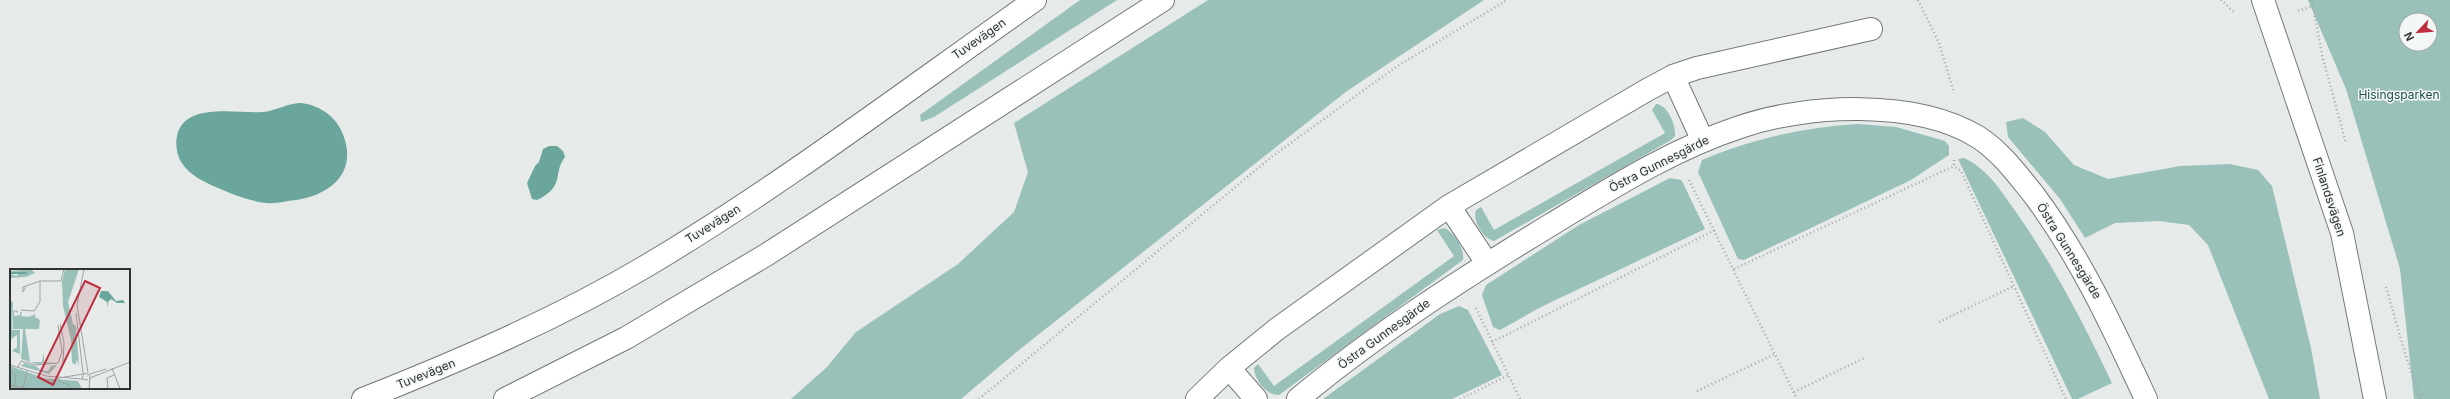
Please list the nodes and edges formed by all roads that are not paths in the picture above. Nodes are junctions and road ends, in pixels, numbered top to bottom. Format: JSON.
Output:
{"nodes":[{"id":1,"x":1035,"y":0,"type":"edge"},
{"id":2,"x":1163,"y":0,"type":"edge"},
{"id":3,"x":2263,"y":0,"type":"edge"},
{"id":4,"x":1871,"y":29,"type":"dead end"},
{"id":5,"x":1673,"y":76,"type":"junction"},
{"id":6,"x":1703,"y":141,"type":"junction"},
{"id":7,"x":1450,"y":206,"type":"junction"},
{"id":8,"x":1487,"y":263,"type":"junction"},
{"id":9,"x":1229,"y":368,"type":"junction"},
{"id":10,"x":363,"y":399,"type":"edge"},
{"id":11,"x":505,"y":399,"type":"edge"},
{"id":12,"x":1197,"y":399,"type":"edge"},
{"id":13,"x":1256,"y":399,"type":"edge"},
{"id":14,"x":1298,"y":399,"type":"edge"},
{"id":15,"x":2146,"y":399,"type":"edge"},
{"id":16,"x":2375,"y":399,"type":"edge"}],
"edges":[{"from":1,"to":10,"type":"main road","name":"Tuvevägen"},
{"from":2,"to":11,"type":"main road"},
{"from":3,"to":16,"type":"main road","name":"Finlandsvägen"},
{"from":4,"to":5,"type":"main road"},
{"from":5,"to":6,"type":"main road"},
{"from":5,"to":7,"type":"main road"},
{"from":6,"to":8,"type":"main road","name":"Östra Gunnesgärde"},
{"from":6,"to":15,"type":"main road","name":"Östra Gunnesgärde"},
{"from":7,"to":8,"type":"main road"},
{"from":7,"to":9,"type":"main road"},
{"from":8,"to":14,"type":"main road","name":"Östra Gunnesgärde"},
{"from":9,"to":12,"type":"main road"},
{"from":9,"to":13,"type":"main road"}]}
